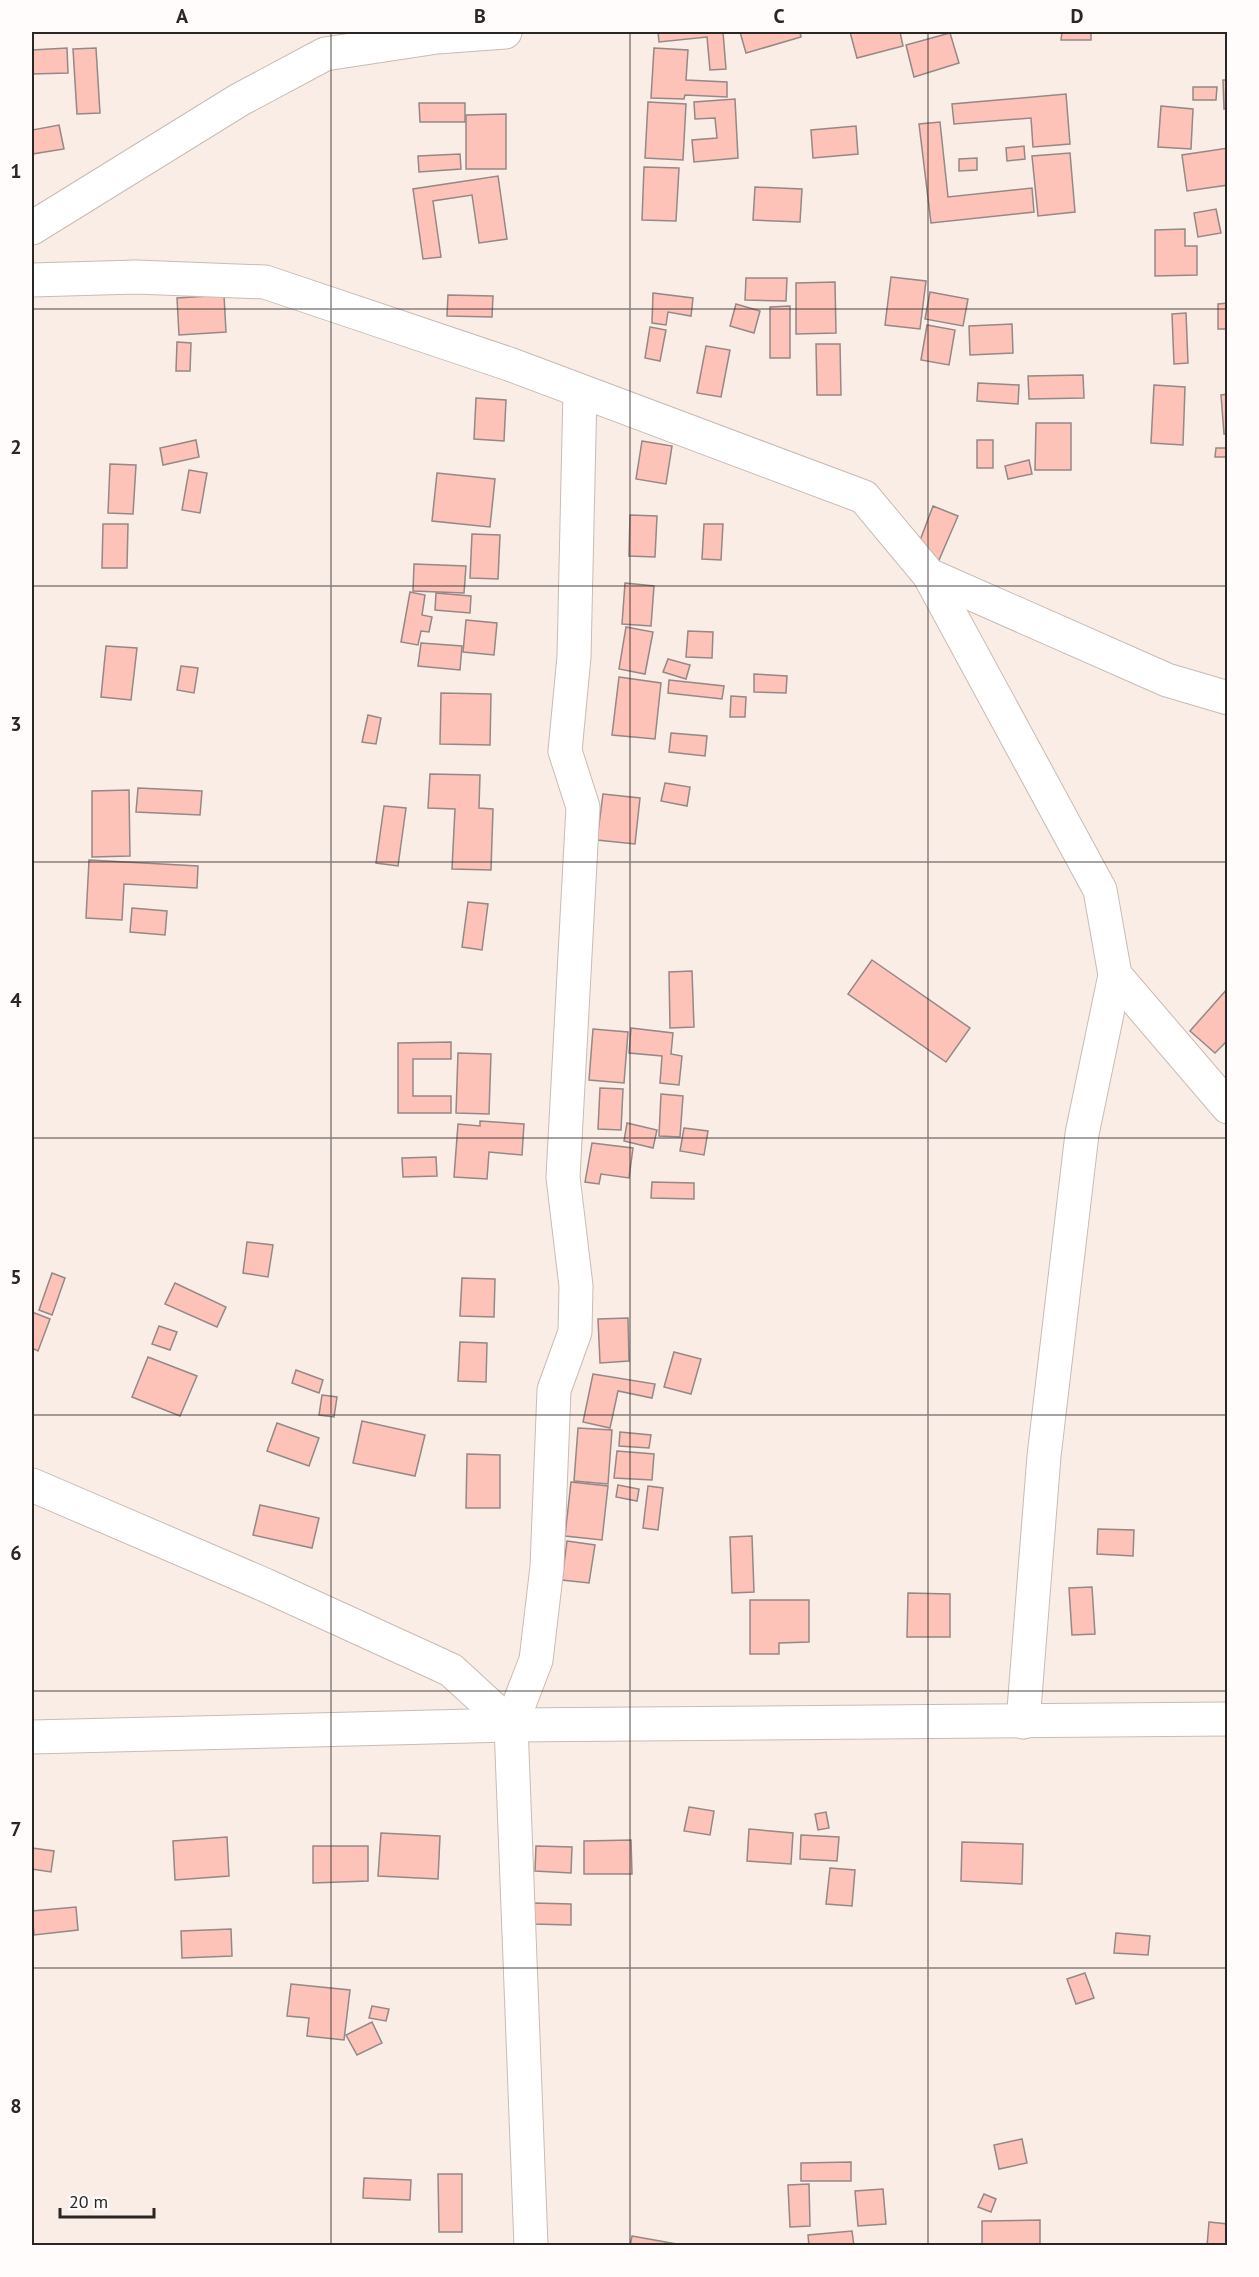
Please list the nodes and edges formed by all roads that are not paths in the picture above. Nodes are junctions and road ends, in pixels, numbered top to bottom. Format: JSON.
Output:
{"nodes":[{"id":1,"x":505,"y":32,"type":"edge"},
{"id":2,"x":389,"y":38,"type":"edge"},
{"id":3,"x":328,"y":43,"type":"edge"},
{"id":4,"x":32,"y":228,"type":"edge"},
{"id":5,"x":32,"y":280,"type":"edge"},
{"id":6,"x":580,"y":391,"type":"junction"},
{"id":7,"x":929,"y":575,"type":"junction"},
{"id":8,"x":1227,"y":698,"type":"edge"},
{"id":9,"x":1115,"y":975,"type":"junction"},
{"id":10,"x":1227,"y":1107,"type":"edge"},
{"id":11,"x":32,"y":1485,"type":"edge"},
{"id":12,"x":1227,"y":1719,"type":"edge"},
{"id":13,"x":1023,"y":1722,"type":"junction"},
{"id":14,"x":511,"y":1725,"type":"junction"},
{"id":15,"x":32,"y":1737,"type":"edge"},
{"id":16,"x":531,"y":2246,"type":"edge"}],
"edges":[{"from":1,"to":2,"type":"street"},
{"from":2,"to":3,"type":"street"},
{"from":3,"to":4,"type":"street"},
{"from":5,"to":6,"type":"street"},
{"from":6,"to":7,"type":"street"},
{"from":6,"to":14,"type":"street"},
{"from":7,"to":8,"type":"street"},
{"from":7,"to":9,"type":"street"},
{"from":9,"to":10,"type":"street"},
{"from":9,"to":13,"type":"street"},
{"from":11,"to":14,"type":"street"},
{"from":12,"to":13,"type":"street"},
{"from":13,"to":14,"type":"street"},
{"from":14,"to":15,"type":"street"},
{"from":14,"to":16,"type":"street"}]}
